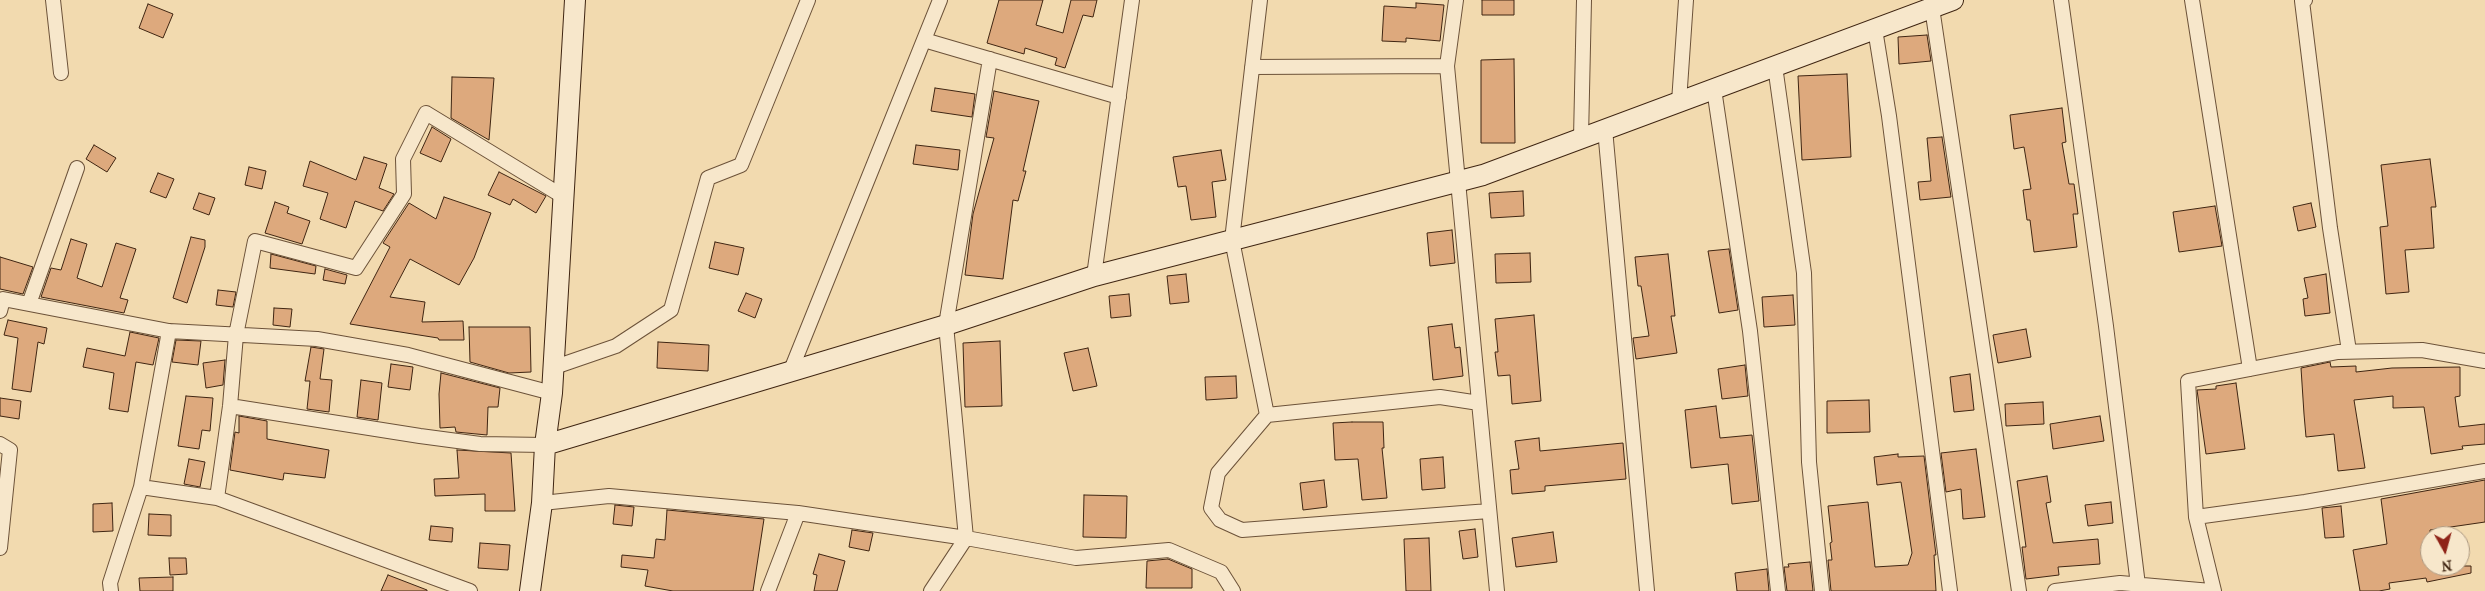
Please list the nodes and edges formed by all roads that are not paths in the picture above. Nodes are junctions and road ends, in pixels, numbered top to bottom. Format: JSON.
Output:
{"nodes":[{"id":1,"x":53,"y":0,"type":"edge"},
{"id":2,"x":575,"y":0,"type":"edge"},
{"id":3,"x":808,"y":0,"type":"edge"},
{"id":4,"x":940,"y":0,"type":"edge"},
{"id":5,"x":1132,"y":0,"type":"edge"},
{"id":6,"x":1260,"y":0,"type":"edge"},
{"id":7,"x":1456,"y":0,"type":"edge"},
{"id":8,"x":1584,"y":0,"type":"edge"},
{"id":9,"x":1686,"y":0,"type":"edge"},
{"id":10,"x":1953,"y":0,"type":"edge"},
{"id":11,"x":2061,"y":0,"type":"edge"},
{"id":12,"x":2192,"y":0,"type":"edge"},
{"id":13,"x":2305,"y":0,"type":"edge"},
{"id":14,"x":1932,"y":4,"type":"edge"},
{"id":15,"x":1874,"y":29,"type":"junction"},
{"id":16,"x":924,"y":40,"type":"junction"},
{"id":17,"x":990,"y":59,"type":"junction"},
{"id":18,"x":1446,"y":66,"type":"junction"},
{"id":19,"x":1775,"y":66,"type":"junction"},
{"id":20,"x":1252,"y":67,"type":"junction"},
{"id":21,"x":61,"y":73,"type":"dead end"},
{"id":22,"x":1714,"y":89,"type":"junction"},
{"id":23,"x":1119,"y":96,"type":"junction"},
{"id":24,"x":1679,"y":102,"type":"junction"},
{"id":25,"x":1605,"y":129,"type":"junction"},
{"id":26,"x":1581,"y":138,"type":"junction"},
{"id":27,"x":77,"y":168,"type":"dead end"},
{"id":28,"x":1457,"y":182,"type":"junction"},
{"id":29,"x":564,"y":197,"type":"junction"},
{"id":30,"x":1232,"y":240,"type":"junction"},
{"id":31,"x":1094,"y":276,"type":"junction"},
{"id":32,"x":29,"y":304,"type":"junction"},
{"id":33,"x":0,"y":311,"type":"edge"},
{"id":34,"x":946,"y":325,"type":"junction"},
{"id":35,"x":169,"y":331,"type":"junction"},
{"id":36,"x":236,"y":335,"type":"junction"},
{"id":37,"x":2349,"y":351,"type":"junction"},
{"id":38,"x":2485,"y":361,"type":"edge"},
{"id":39,"x":552,"y":368,"type":"junction"},
{"id":40,"x":2250,"y":369,"type":"junction"},
{"id":41,"x":791,"y":370,"type":"junction"},
{"id":42,"x":551,"y":400,"type":"junction"},
{"id":43,"x":1479,"y":403,"type":"junction"},
{"id":44,"x":230,"y":406,"type":"junction"},
{"id":45,"x":1267,"y":415,"type":"junction"},
{"id":46,"x":596,"y":429,"type":"junction"},
{"id":47,"x":0,"y":444,"type":"edge"},
{"id":48,"x":546,"y":445,"type":"junction"},
{"id":49,"x":2485,"y":471,"type":"edge"},
{"id":50,"x":141,"y":487,"type":"junction"},
{"id":51,"x":217,"y":498,"type":"junction"},
{"id":52,"x":542,"y":503,"type":"junction"},
{"id":53,"x":1490,"y":511,"type":"junction"},
{"id":54,"x":798,"y":513,"type":"junction"},
{"id":55,"x":2196,"y":517,"type":"junction"},
{"id":56,"x":966,"y":538,"type":"junction"},
{"id":57,"x":0,"y":548,"type":"edge"},
{"id":58,"x":2138,"y":585,"type":"junction"},
{"id":59,"x":111,"y":591,"type":"edge"},
{"id":60,"x":470,"y":591,"type":"edge"},
{"id":61,"x":530,"y":591,"type":"edge"},
{"id":62,"x":768,"y":591,"type":"edge"},
{"id":63,"x":930,"y":591,"type":"edge"},
{"id":64,"x":1233,"y":591,"type":"edge"},
{"id":65,"x":1497,"y":591,"type":"edge"},
{"id":66,"x":1647,"y":591,"type":"edge"},
{"id":67,"x":1778,"y":591,"type":"edge"},
{"id":68,"x":1822,"y":591,"type":"edge"},
{"id":69,"x":1950,"y":591,"type":"edge"},
{"id":70,"x":2019,"y":591,"type":"edge"},
{"id":71,"x":2055,"y":591,"type":"edge"},
{"id":72,"x":2212,"y":591,"type":"edge"}],
"edges":[{"from":1,"to":21,"type":"street"},
{"from":2,"to":29,"type":"street"},
{"from":3,"to":39,"type":"street"},
{"from":4,"to":16,"type":"street"},
{"from":5,"to":23,"type":"street"},
{"from":6,"to":20,"type":"street"},
{"from":7,"to":18,"type":"street"},
{"from":8,"to":26,"type":"street"},
{"from":9,"to":24,"type":"street"},
{"from":10,"to":14,"type":"street"},
{"from":11,"to":58,"type":"street"},
{"from":12,"to":40,"type":"street"},
{"from":13,"to":37,"type":"street"},
{"from":14,"to":15,"type":"street"},
{"from":14,"to":70,"type":"street"},
{"from":15,"to":19,"type":"street"},
{"from":15,"to":69,"type":"street"},
{"from":16,"to":17,"type":"street"},
{"from":16,"to":41,"type":"street"},
{"from":17,"to":23,"type":"street"},
{"from":17,"to":34,"type":"street"},
{"from":18,"to":20,"type":"street"},
{"from":18,"to":28,"type":"street"},
{"from":19,"to":22,"type":"street"},
{"from":19,"to":68,"type":"street"},
{"from":20,"to":30,"type":"street"},
{"from":22,"to":24,"type":"street"},
{"from":22,"to":67,"type":"street"},
{"from":23,"to":31,"type":"street"},
{"from":24,"to":25,"type":"street"},
{"from":25,"to":26,"type":"street"},
{"from":25,"to":66,"type":"street"},
{"from":26,"to":28,"type":"street"},
{"from":27,"to":32,"type":"street"},
{"from":28,"to":30,"type":"street"},
{"from":28,"to":43,"type":"street"},
{"from":29,"to":36,"type":"street"},
{"from":29,"to":39,"type":"street"},
{"from":30,"to":31,"type":"street"},
{"from":30,"to":45,"type":"street"},
{"from":31,"to":34,"type":"street"},
{"from":32,"to":33,"type":"street"},
{"from":32,"to":35,"type":"street"},
{"from":34,"to":41,"type":"street"},
{"from":34,"to":56,"type":"street"},
{"from":35,"to":36,"type":"street"},
{"from":35,"to":50,"type":"street"},
{"from":36,"to":42,"type":"street"},
{"from":36,"to":44,"type":"street"},
{"from":37,"to":38,"type":"street"},
{"from":37,"to":40,"type":"street"},
{"from":39,"to":42,"type":"street"},
{"from":40,"to":55,"type":"street"},
{"from":41,"to":46,"type":"street"},
{"from":42,"to":46,"type":"street"},
{"from":42,"to":48,"type":"street"},
{"from":43,"to":45,"type":"street"},
{"from":43,"to":53,"type":"street"},
{"from":44,"to":48,"type":"street"},
{"from":44,"to":51,"type":"street"},
{"from":45,"to":53,"type":"street"},
{"from":46,"to":48,"type":"street"},
{"from":47,"to":57,"type":"street"},
{"from":48,"to":52,"type":"street"},
{"from":49,"to":55,"type":"street"},
{"from":50,"to":51,"type":"street"},
{"from":50,"to":59,"type":"street"},
{"from":51,"to":60,"type":"street"},
{"from":52,"to":54,"type":"street"},
{"from":52,"to":61,"type":"street"},
{"from":53,"to":65,"type":"street"},
{"from":54,"to":56,"type":"street"},
{"from":54,"to":62,"type":"street"},
{"from":55,"to":72,"type":"street"},
{"from":56,"to":63,"type":"street"},
{"from":56,"to":64,"type":"street"},
{"from":58,"to":71,"type":"street"},
{"from":58,"to":72,"type":"street"}]}
